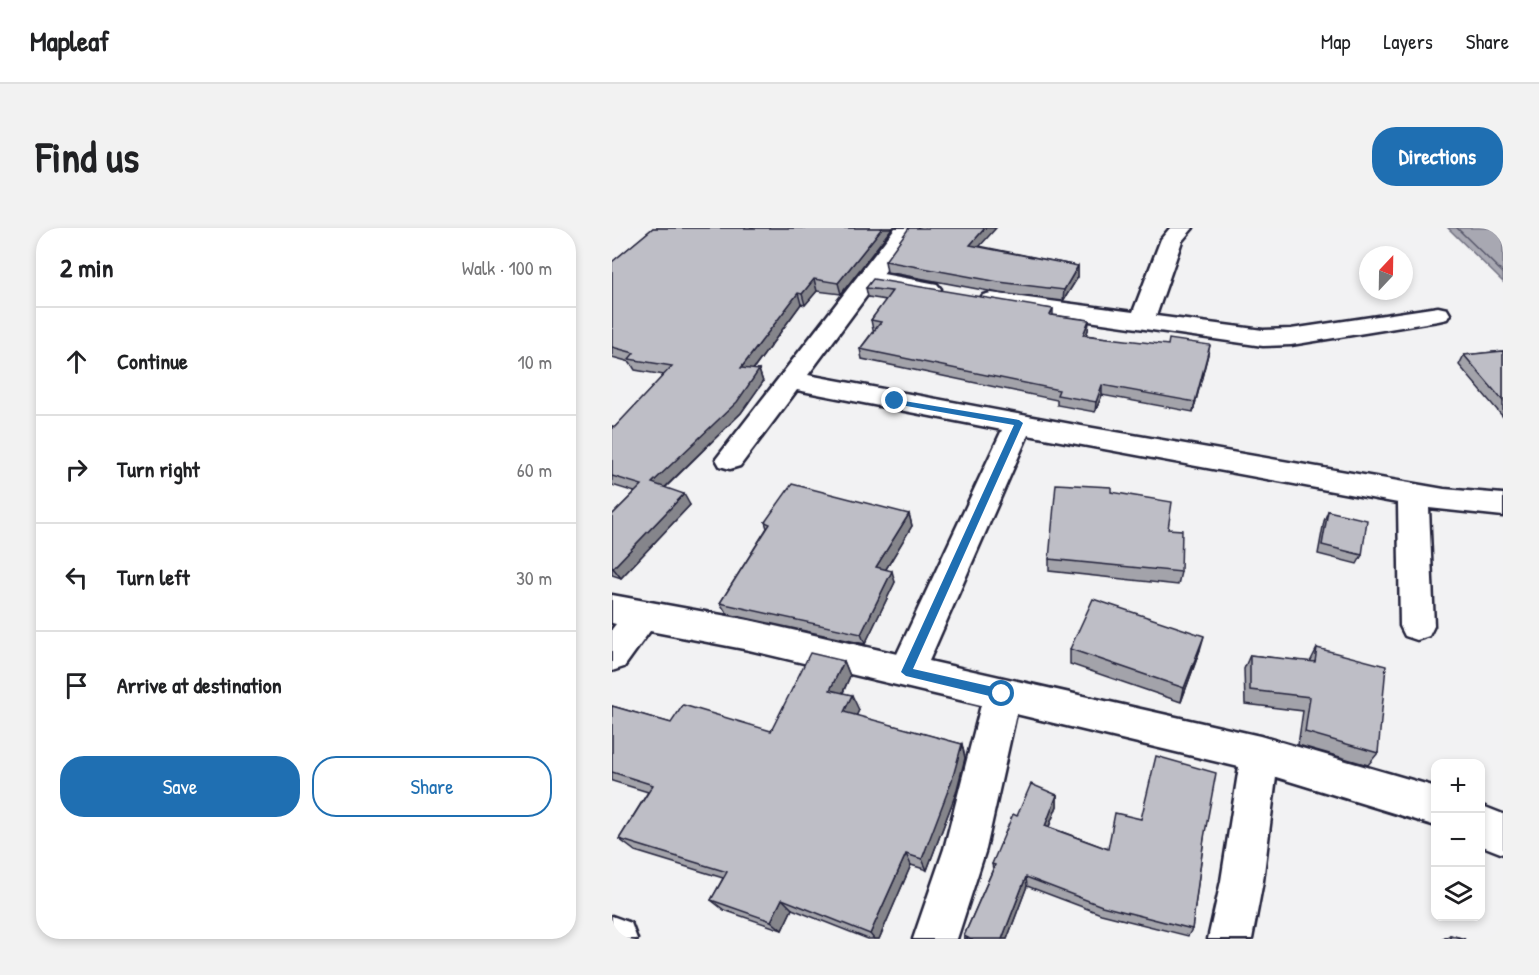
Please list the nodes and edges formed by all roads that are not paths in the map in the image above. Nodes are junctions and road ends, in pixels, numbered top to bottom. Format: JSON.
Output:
{"nodes":[{"id":1,"x":906,"y":228,"type":"edge"},
{"id":2,"x":1182,"y":228,"type":"edge"},
{"id":3,"x":868,"y":278,"type":"junction"},
{"id":4,"x":1438,"y":314,"type":"dead end"},
{"id":5,"x":1142,"y":320,"type":"junction"},
{"id":6,"x":790,"y":380,"type":"junction"},
{"id":7,"x":1019,"y":423,"type":"junction"},
{"id":8,"x":730,"y":459,"type":"dead end"},
{"id":9,"x":1413,"y":495,"type":"junction"},
{"id":10,"x":1503,"y":505,"type":"edge"},
{"id":11,"x":627,"y":613,"type":"edge"},
{"id":12,"x":1417,"y":626,"type":"dead end"},
{"id":13,"x":612,"y":656,"type":"edge"},
{"id":14,"x":906,"y":672,"type":"junction"},
{"id":15,"x":1002,"y":694,"type":"junction"},
{"id":16,"x":1260,"y":754,"type":"junction"},
{"id":17,"x":1431,"y":805,"type":"edge"},
{"id":18,"x":1485,"y":827,"type":"edge"},
{"id":19,"x":1503,"y":834,"type":"edge"},
{"id":20,"x":935,"y":939,"type":"edge"},
{"id":21,"x":1230,"y":939,"type":"edge"}],
"edges":[{"from":1,"to":3,"type":"street"},
{"from":2,"to":5,"type":"street"},
{"from":3,"to":5,"type":"street"},
{"from":3,"to":6,"type":"street"},
{"from":4,"to":5,"type":"street"},
{"from":6,"to":7,"type":"street"},
{"from":6,"to":8,"type":"street"},
{"from":7,"to":9,"type":"street"},
{"from":7,"to":14,"type":"street"},
{"from":9,"to":10,"type":"street"},
{"from":9,"to":12,"type":"street"},
{"from":11,"to":13,"type":"street"},
{"from":11,"to":14,"type":"street"},
{"from":14,"to":15,"type":"street"},
{"from":15,"to":16,"type":"street"},
{"from":15,"to":20,"type":"street"},
{"from":16,"to":17,"type":"street"},
{"from":16,"to":21,"type":"street"},
{"from":18,"to":19,"type":"street"}]}
